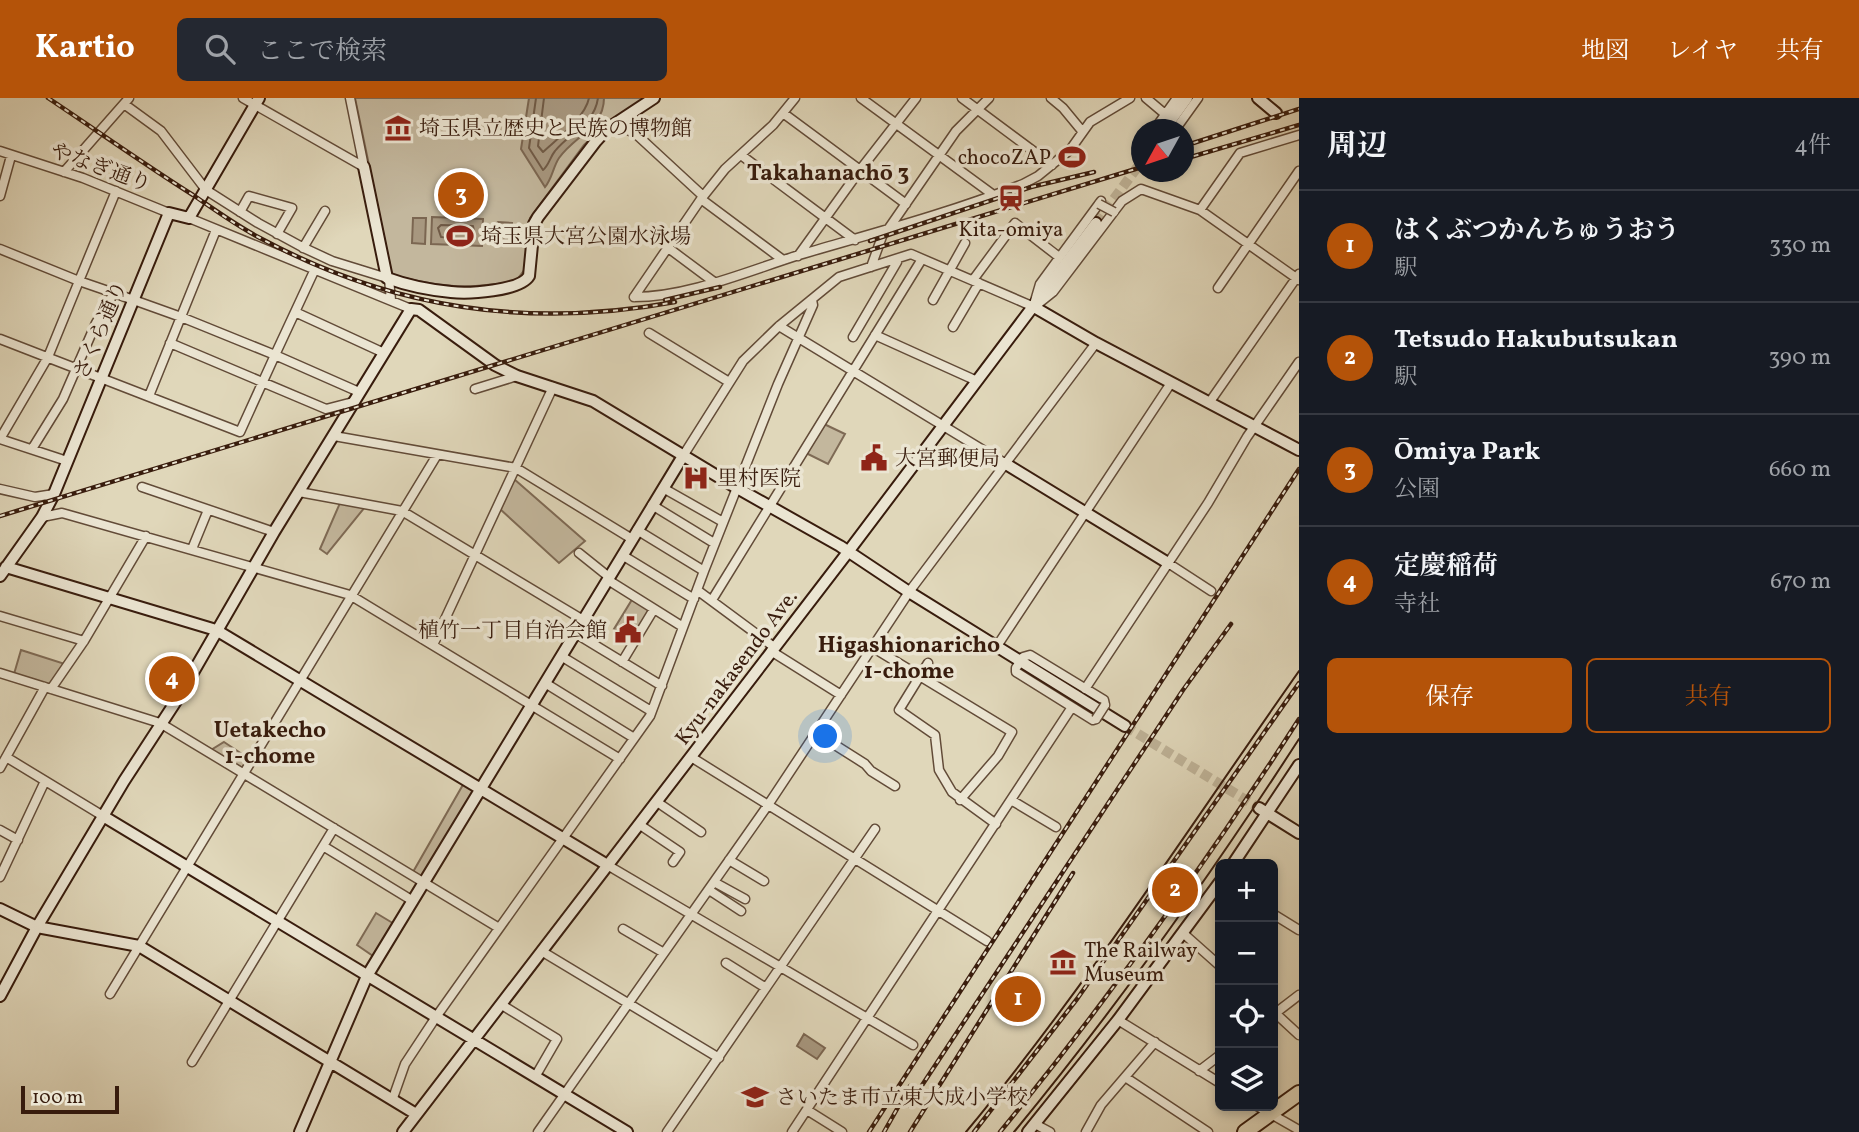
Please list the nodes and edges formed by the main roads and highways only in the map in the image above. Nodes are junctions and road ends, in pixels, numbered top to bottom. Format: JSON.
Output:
{"nodes":[{"id":1,"x":1299,"y":1093,"type":"edge"},
{"id":2,"x":1245,"y":1132,"type":"edge"}],
"edges":[{"from":1,"to":2,"type":"highway"}]}
